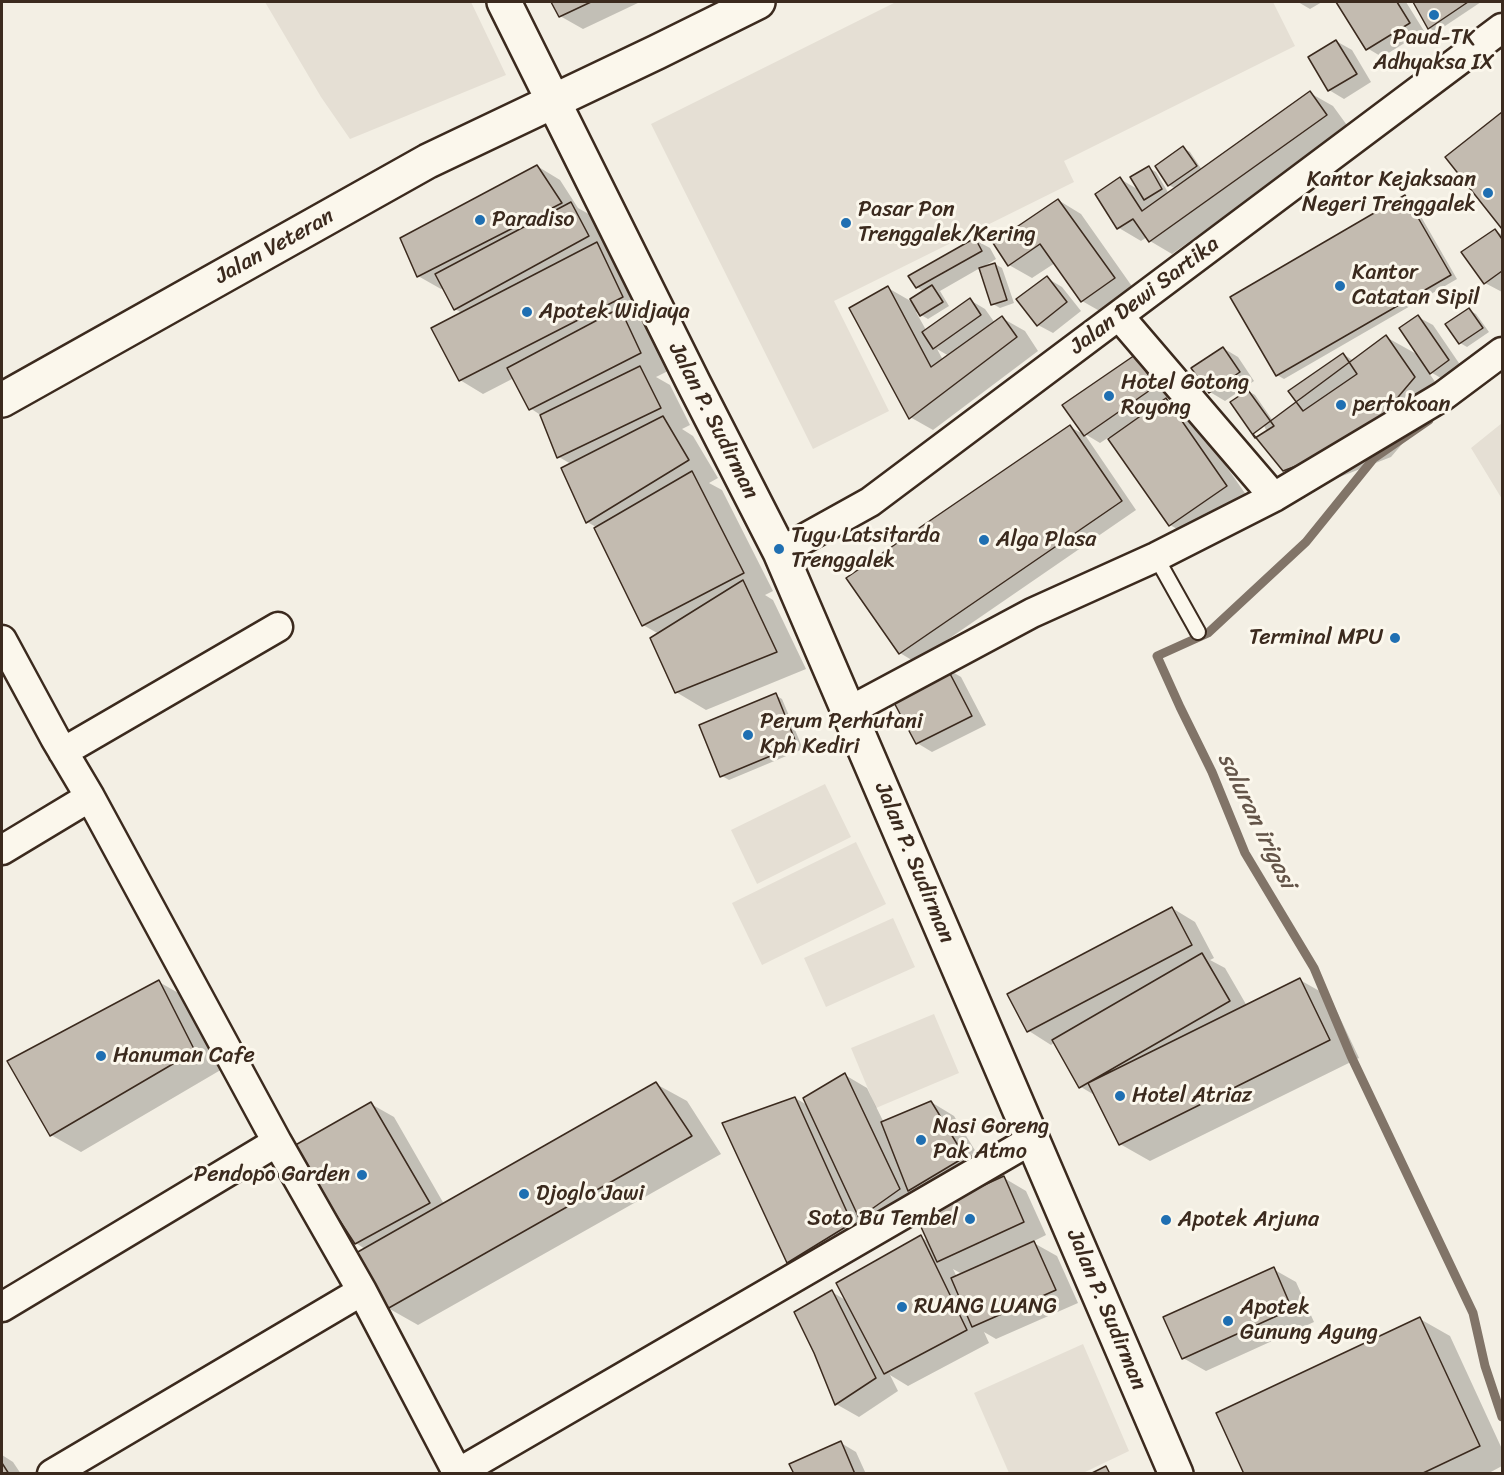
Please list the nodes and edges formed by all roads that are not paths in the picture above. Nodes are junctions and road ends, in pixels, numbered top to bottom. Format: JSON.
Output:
{"nodes":[{"id":1,"x":504,"y":2,"type":"edge"},
{"id":2,"x":758,"y":2,"type":"edge"},
{"id":3,"x":1503,"y":28,"type":"edge"},
{"id":4,"x":552,"y":102,"type":"junction"},
{"id":5,"x":1119,"y":316,"type":"junction"},
{"id":6,"x":1503,"y":352,"type":"edge"},
{"id":7,"x":2,"y":400,"type":"edge"},
{"id":8,"x":1274,"y":497,"type":"junction"},
{"id":9,"x":780,"y":552,"type":"junction"},
{"id":10,"x":1156,"y":557,"type":"junction"},
{"id":11,"x":278,"y":627,"type":"dead end"},
{"id":12,"x":1198,"y":632,"type":"dead end"},
{"id":13,"x":2,"y":640,"type":"edge"},
{"id":14,"x":9,"y":674,"type":"edge"},
{"id":15,"x":849,"y":711,"type":"junction"},
{"id":16,"x":63,"y":752,"type":"junction"},
{"id":17,"x":90,"y":797,"type":"junction"},
{"id":18,"x":2,"y":850,"type":"edge"},
{"id":19,"x":1033,"y":1139,"type":"junction"},
{"id":20,"x":278,"y":1142,"type":"junction"},
{"id":21,"x":362,"y":1291,"type":"junction"},
{"id":22,"x":2,"y":1307,"type":"edge"},
{"id":23,"x":52,"y":1473,"type":"edge"},
{"id":24,"x":457,"y":1473,"type":"edge"},
{"id":25,"x":1176,"y":1473,"type":"edge"}],
"edges":[{"from":1,"to":4,"type":"main road","name":"Jalan P. Sudirman"},
{"from":2,"to":4,"type":"main road","name":"Jalan Veteran"},
{"from":3,"to":5,"type":"street","name":"Jalan Dewi Sartika"},
{"from":4,"to":7,"type":"main road","name":"Jalan Veteran"},
{"from":4,"to":9,"type":"main road","name":"Jalan P. Sudirman"},
{"from":5,"to":8,"type":"street"},
{"from":5,"to":9,"type":"street","name":"Jalan Dewi Sartika"},
{"from":6,"to":8,"type":"street"},
{"from":8,"to":10,"type":"street"},
{"from":9,"to":15,"type":"main road","name":"Jalan P. Sudirman"},
{"from":10,"to":12,"type":"lane"},
{"from":10,"to":15,"type":"street"},
{"from":11,"to":16,"type":"street"},
{"from":13,"to":14,"type":"street"},
{"from":14,"to":16,"type":"street"},
{"from":15,"to":19,"type":"main road","name":"Jalan P. Sudirman"},
{"from":16,"to":17,"type":"street"},
{"from":17,"to":18,"type":"street"},
{"from":17,"to":20,"type":"street"},
{"from":19,"to":24,"type":"street"},
{"from":19,"to":25,"type":"main road","name":"Jalan P. Sudirman"},
{"from":20,"to":21,"type":"street"},
{"from":20,"to":22,"type":"street"},
{"from":21,"to":23,"type":"street"},
{"from":21,"to":24,"type":"street"}]}
